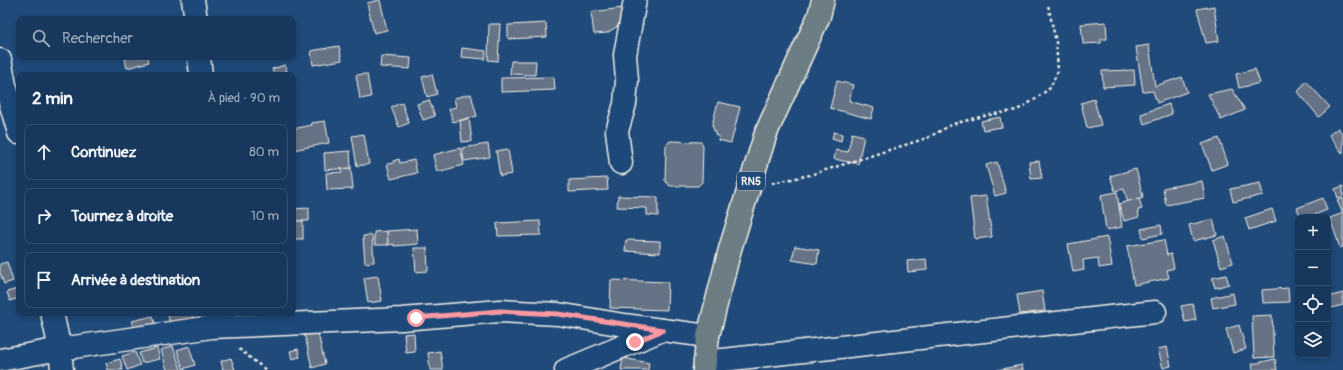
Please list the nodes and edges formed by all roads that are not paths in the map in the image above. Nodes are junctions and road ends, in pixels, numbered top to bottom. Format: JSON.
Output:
{"nodes":[{"id":1,"x":193,"y":0,"type":"edge"},
{"id":2,"x":619,"y":0,"type":"edge"},
{"id":3,"x":631,"y":0,"type":"edge"},
{"id":4,"x":635,"y":0,"type":"edge"},
{"id":5,"x":823,"y":0,"type":"edge"},
{"id":6,"x":196,"y":16,"type":"edge"},
{"id":7,"x":0,"y":60,"type":"edge"},
{"id":8,"x":199,"y":60,"type":"edge"},
{"id":9,"x":201,"y":72,"type":"edge"},
{"id":10,"x":16,"y":123,"type":"edge"},
{"id":11,"x":621,"y":163,"type":"dead end"},
{"id":12,"x":1155,"y":312,"type":"dead end"},
{"id":13,"x":53,"y":316,"type":"edge"},
{"id":14,"x":212,"y":320,"type":"edge"},
{"id":15,"x":663,"y":330,"type":"junction"},
{"id":16,"x":708,"y":336,"type":"junction"},
{"id":17,"x":0,"y":360,"type":"edge"},
{"id":18,"x":61,"y":360,"type":"edge"},
{"id":19,"x":705,"y":366,"type":"edge"},
{"id":20,"x":566,"y":370,"type":"edge"}],
"edges":[{"from":1,"to":6,"type":"street"},
{"from":2,"to":3,"type":"street"},
{"from":4,"to":11,"type":"street"},
{"from":5,"to":16,"type":"highway","number":"RN5"},
{"from":7,"to":10,"type":"street"},
{"from":8,"to":9,"type":"street"},
{"from":12,"to":19,"type":"street"},
{"from":13,"to":18,"type":"street"},
{"from":14,"to":15,"type":"street"},
{"from":14,"to":18,"type":"street"},
{"from":15,"to":16,"type":"street"},
{"from":15,"to":20,"type":"street"},
{"from":16,"to":19,"type":"highway","number":"RN5"},
{"from":17,"to":18,"type":"street"}]}
